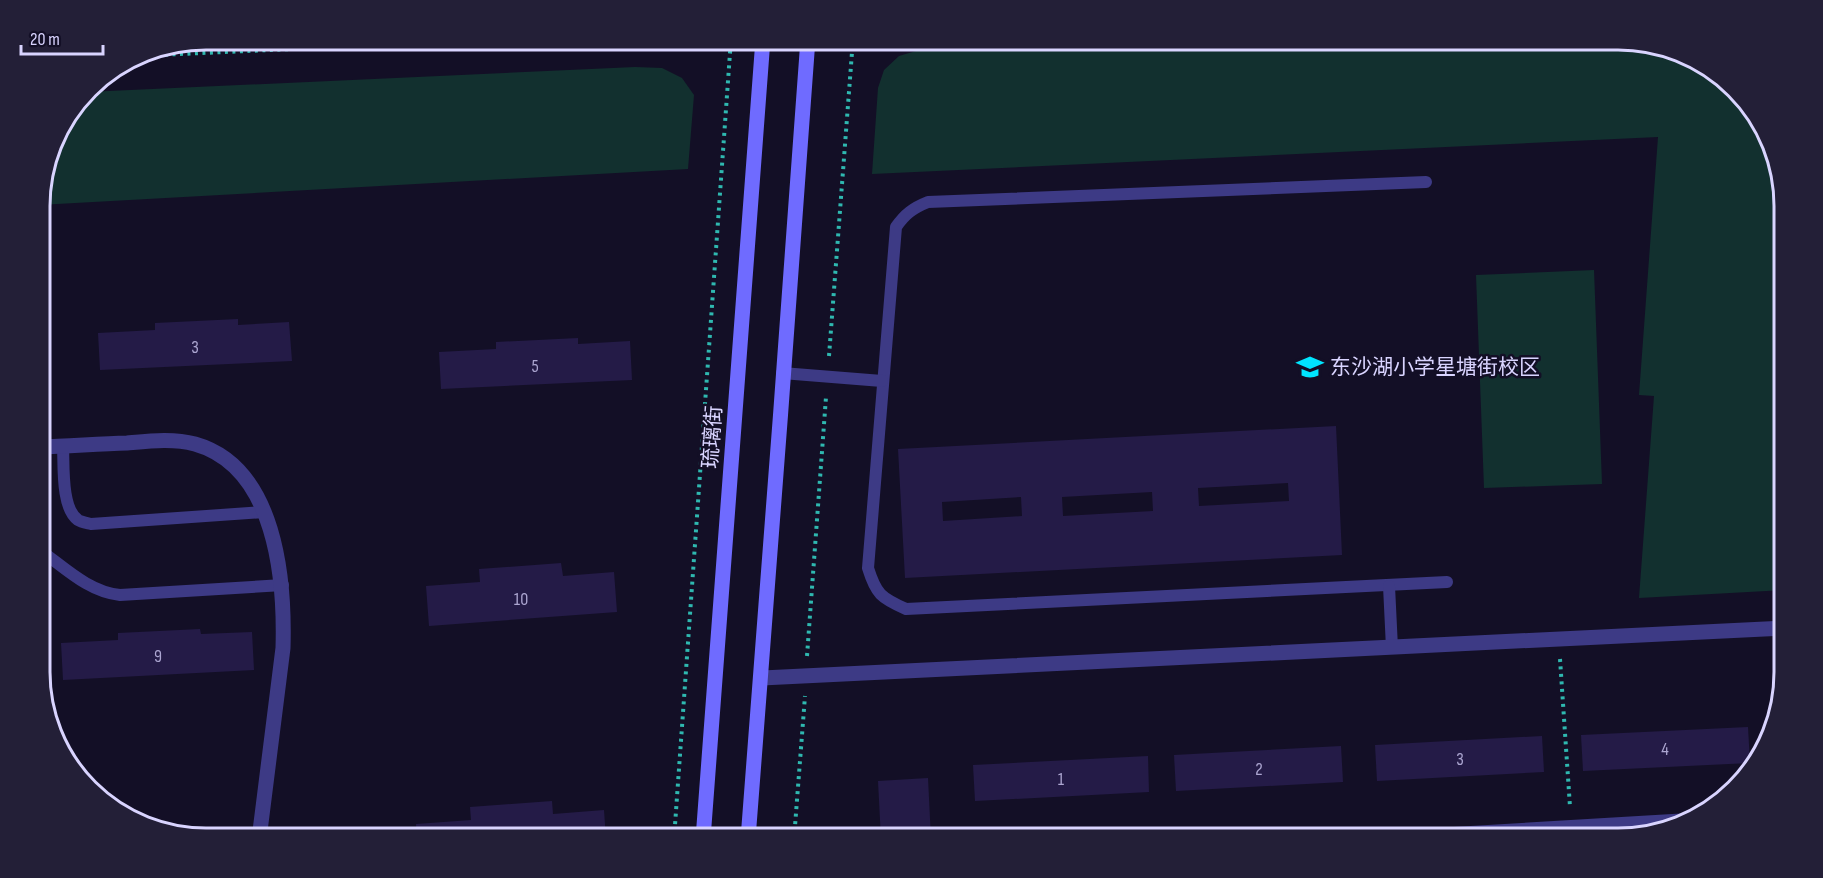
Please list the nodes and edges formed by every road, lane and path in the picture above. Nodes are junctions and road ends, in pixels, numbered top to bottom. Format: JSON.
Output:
{"nodes":[{"id":1,"x":269,"y":50,"type":"edge"},
{"id":2,"x":730,"y":50,"type":"edge"},
{"id":3,"x":762,"y":50,"type":"edge"},
{"id":4,"x":806,"y":50,"type":"edge"},
{"id":5,"x":853,"y":50,"type":"edge"},
{"id":6,"x":167,"y":55,"type":"edge"},
{"id":7,"x":1426,"y":182,"type":"dead end"},
{"id":8,"x":782,"y":373,"type":"junction"},
{"id":9,"x":828,"y":376,"type":"junction"},
{"id":10,"x":882,"y":381,"type":"junction"},
{"id":11,"x":63,"y":446,"type":"junction"},
{"id":12,"x":50,"y":447,"type":"edge"},
{"id":13,"x":264,"y":512,"type":"junction"},
{"id":14,"x":50,"y":557,"type":"edge"},
{"id":15,"x":1448,"y":582,"type":"dead end"},
{"id":16,"x":283,"y":585,"type":"junction"},
{"id":17,"x":1389,"y":586,"type":"junction"},
{"id":18,"x":1774,"y":629,"type":"edge"},
{"id":19,"x":1392,"y":648,"type":"junction"},
{"id":20,"x":1560,"y":658,"type":"dead end"},
{"id":21,"x":806,"y":676,"type":"junction"},
{"id":22,"x":761,"y":678,"type":"junction"},
{"id":23,"x":1661,"y":822,"type":"edge"},
{"id":24,"x":1571,"y":827,"type":"junction"},
{"id":25,"x":260,"y":828,"type":"edge"},
{"id":26,"x":675,"y":828,"type":"edge"},
{"id":27,"x":704,"y":828,"type":"edge"},
{"id":28,"x":749,"y":828,"type":"edge"},
{"id":29,"x":795,"y":828,"type":"edge"},
{"id":30,"x":1557,"y":828,"type":"edge"}],
"edges":[{"from":1,"to":6,"type":"path"},
{"from":2,"to":26,"type":"path"},
{"from":3,"to":27,"type":"main road","name":"琉璃街"},
{"from":4,"to":8,"type":"main road"},
{"from":5,"to":9,"type":"path"},
{"from":7,"to":10,"type":"lane"},
{"from":8,"to":9,"type":"lane"},
{"from":8,"to":22,"type":"main road"},
{"from":9,"to":10,"type":"lane"},
{"from":9,"to":21,"type":"path"},
{"from":10,"to":17,"type":"lane"},
{"from":11,"to":12,"type":"street"},
{"from":11,"to":13,"type":"street"},
{"from":11,"to":13,"type":"lane"},
{"from":13,"to":16,"type":"street"},
{"from":14,"to":16,"type":"lane"},
{"from":15,"to":17,"type":"lane"},
{"from":16,"to":25,"type":"street"},
{"from":17,"to":19,"type":"lane"},
{"from":18,"to":19,"type":"street"},
{"from":19,"to":21,"type":"street"},
{"from":20,"to":24,"type":"path"},
{"from":21,"to":22,"type":"street"},
{"from":21,"to":29,"type":"path"},
{"from":22,"to":28,"type":"main road"},
{"from":23,"to":24,"type":"street"},
{"from":24,"to":30,"type":"street"}]}
